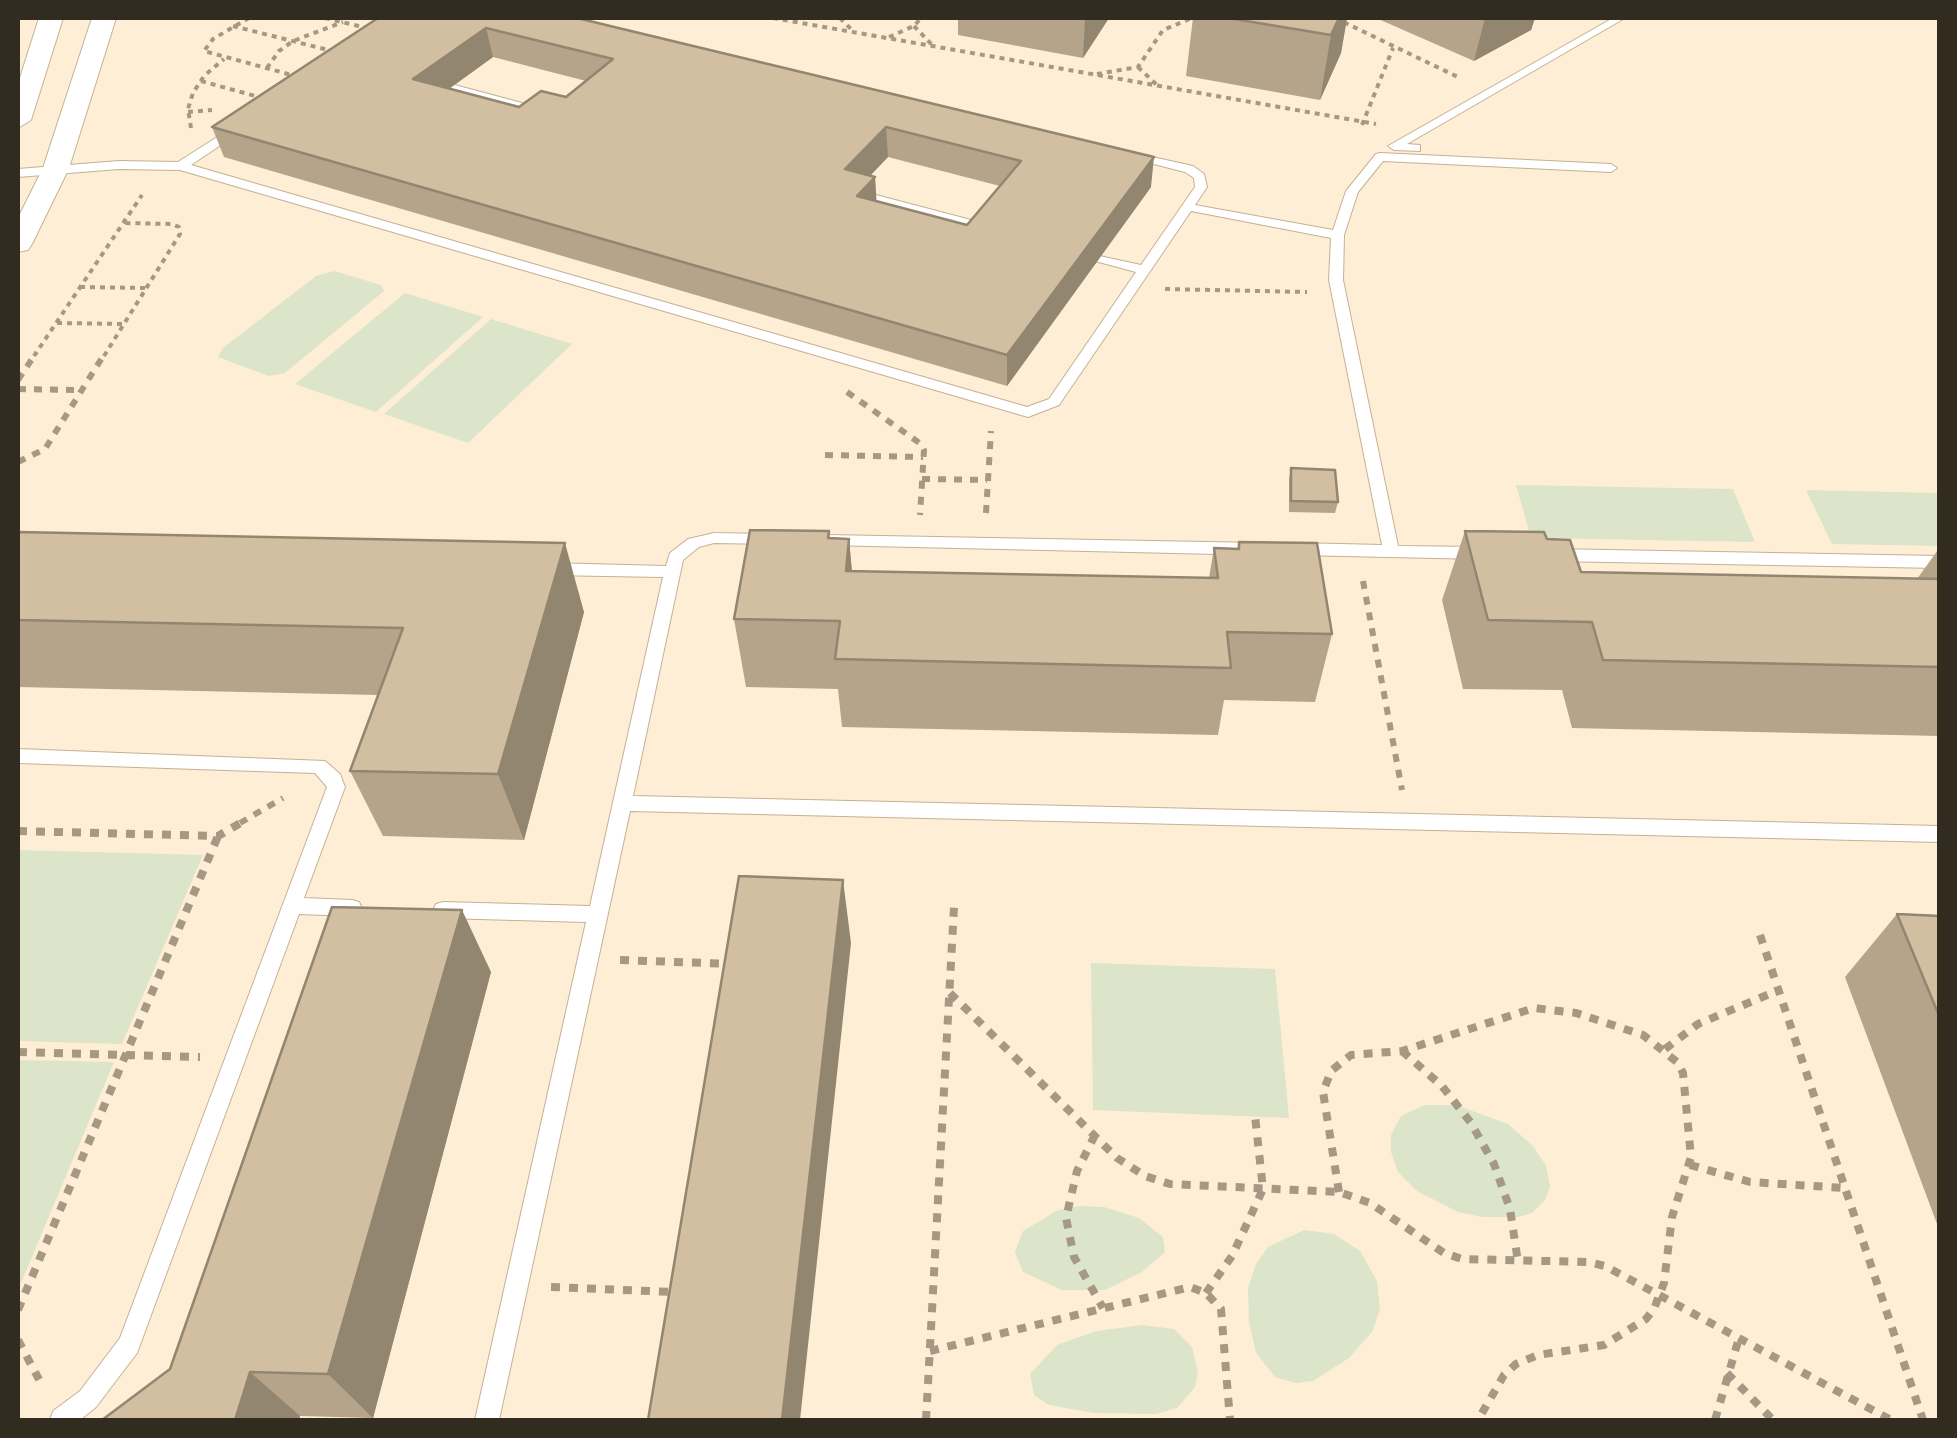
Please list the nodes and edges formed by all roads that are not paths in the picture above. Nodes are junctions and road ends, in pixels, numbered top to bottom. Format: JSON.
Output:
{"nodes":[{"id":1,"x":51,"y":18,"type":"edge"},
{"id":2,"x":104,"y":18,"type":"edge"},
{"id":3,"x":1620,"y":18,"type":"edge"},
{"id":4,"x":451,"y":87,"type":"edge"},
{"id":5,"x":277,"y":102,"type":"edge"},
{"id":6,"x":518,"y":105,"type":"edge"},
{"id":7,"x":18,"y":120,"type":"edge"},
{"id":8,"x":1113,"y":150,"type":"edge"},
{"id":9,"x":181,"y":166,"type":"junction"},
{"id":10,"x":56,"y":168,"type":"junction"},
{"id":11,"x":18,"y":173,"type":"edge"},
{"id":12,"x":876,"y":199,"type":"edge"},
{"id":13,"x":1188,"y":207,"type":"junction"},
{"id":14,"x":990,"y":229,"type":"edge"},
{"id":15,"x":1338,"y":234,"type":"junction"},
{"id":16,"x":18,"y":244,"type":"edge"},
{"id":17,"x":1100,"y":258,"type":"edge"},
{"id":18,"x":1144,"y":270,"type":"junction"},
{"id":19,"x":788,"y":539,"type":"edge"},
{"id":20,"x":807,"y":540,"type":"edge"},
{"id":21,"x":1391,"y":551,"type":"junction"},
{"id":22,"x":1509,"y":554,"type":"edge"},
{"id":23,"x":1528,"y":554,"type":"edge"},
{"id":24,"x":1940,"y":562,"type":"edge"},
{"id":25,"x":534,"y":569,"type":"edge"},
{"id":26,"x":673,"y":572,"type":"junction"},
{"id":27,"x":18,"y":756,"type":"edge"},
{"id":28,"x":622,"y":803,"type":"junction"},
{"id":29,"x":1940,"y":834,"type":"edge"},
{"id":30,"x":292,"y":906,"type":"junction"},
{"id":31,"x":371,"y":908,"type":"edge"},
{"id":32,"x":430,"y":910,"type":"edge"},
{"id":33,"x":598,"y":914,"type":"junction"},
{"id":34,"x":58,"y":1412,"type":"edge"},
{"id":35,"x":487,"y":1420,"type":"edge"}],
"edges":[{"from":1,"to":7,"type":"street"},
{"from":2,"to":10,"type":"street"},
{"from":3,"to":15,"type":"lane"},
{"from":4,"to":6,"type":"lane"},
{"from":5,"to":9,"type":"lane"},
{"from":8,"to":13,"type":"lane"},
{"from":9,"to":10,"type":"lane"},
{"from":9,"to":18,"type":"lane"},
{"from":10,"to":11,"type":"lane"},
{"from":10,"to":16,"type":"street"},
{"from":12,"to":14,"type":"lane"},
{"from":13,"to":15,"type":"lane"},
{"from":13,"to":18,"type":"lane"},
{"from":15,"to":21,"type":"lane"},
{"from":17,"to":18,"type":"lane"},
{"from":19,"to":26,"type":"lane"},
{"from":20,"to":21,"type":"lane"},
{"from":21,"to":22,"type":"lane"},
{"from":23,"to":24,"type":"lane"},
{"from":25,"to":26,"type":"lane"},
{"from":26,"to":28,"type":"lane"},
{"from":27,"to":30,"type":"lane"},
{"from":28,"to":29,"type":"lane"},
{"from":28,"to":33,"type":"lane"},
{"from":30,"to":31,"type":"lane"},
{"from":30,"to":34,"type":"lane"},
{"from":32,"to":33,"type":"lane"},
{"from":33,"to":35,"type":"lane"}]}
